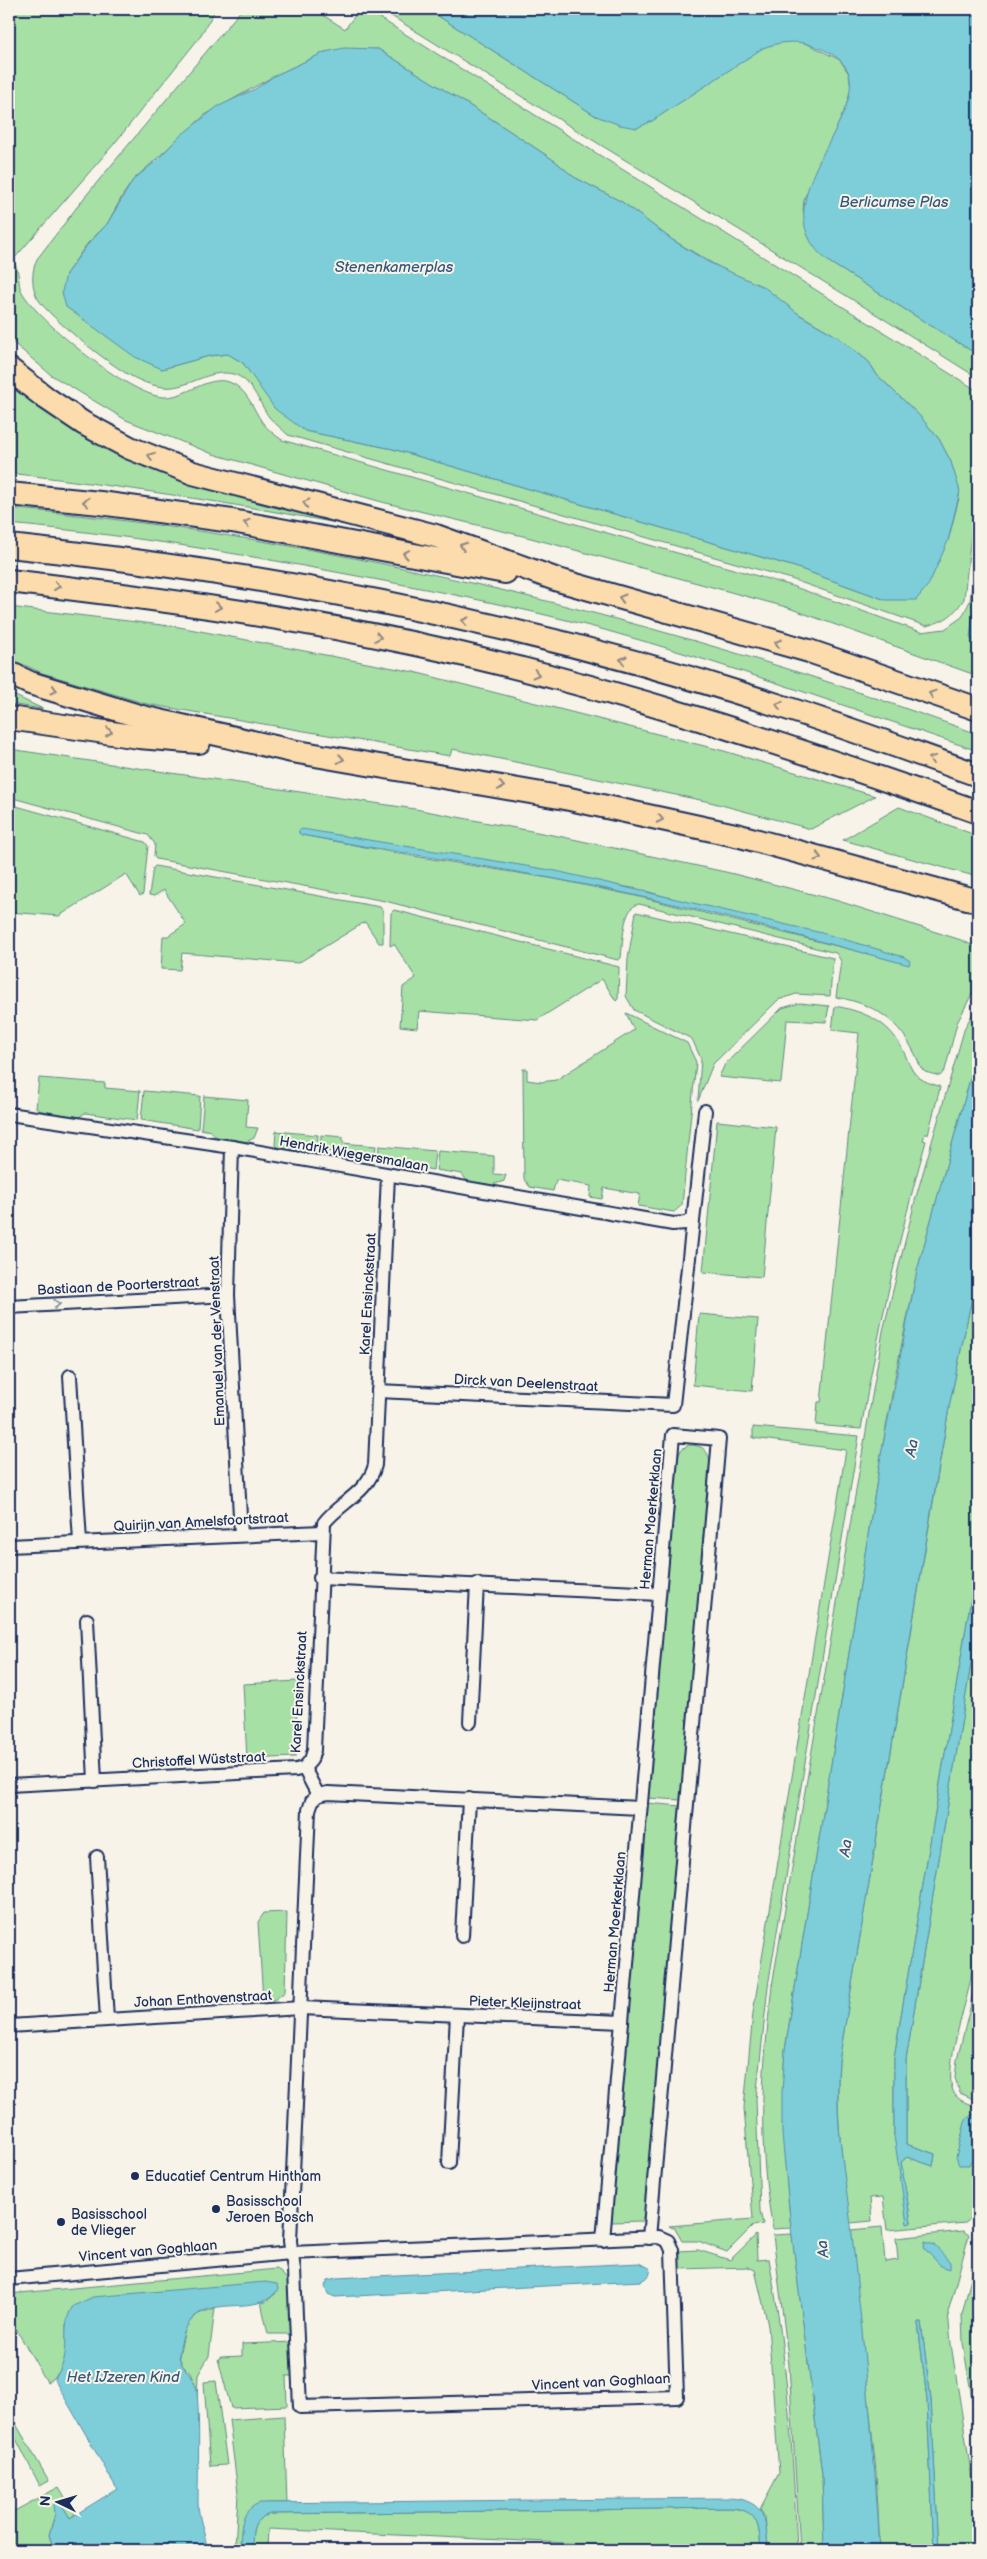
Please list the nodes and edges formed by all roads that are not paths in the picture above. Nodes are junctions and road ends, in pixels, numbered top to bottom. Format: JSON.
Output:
{"nodes":[{"id":1,"x":9,"y":369,"type":"edge"},
{"id":2,"x":9,"y":494,"type":"edge"},
{"id":3,"x":9,"y":546,"type":"edge"},
{"id":4,"x":9,"y":580,"type":"edge"},
{"id":5,"x":558,"y":580,"type":"junction"},
{"id":6,"x":9,"y":673,"type":"edge"},
{"id":7,"x":978,"y":709,"type":"edge"},
{"id":8,"x":9,"y":718,"type":"edge"},
{"id":9,"x":292,"y":751,"type":"junction"},
{"id":10,"x":978,"y":775,"type":"edge"},
{"id":11,"x":977,"y":811,"type":"edge"},
{"id":12,"x":970,"y":898,"type":"edge"},
{"id":13,"x":705,"y":1111,"type":"dead end"},
{"id":14,"x":9,"y":1114,"type":"edge"},
{"id":15,"x":232,"y":1147,"type":"junction"},
{"id":16,"x":388,"y":1175,"type":"junction"},
{"id":17,"x":693,"y":1219,"type":"junction"},
{"id":18,"x":228,"y":1295,"type":"junction"},
{"id":19,"x":9,"y":1307,"type":"edge"},
{"id":20,"x":70,"y":1376,"type":"dead end"},
{"id":21,"x":378,"y":1391,"type":"junction"},
{"id":22,"x":322,"y":1532,"type":"junction"},
{"id":23,"x":241,"y":1534,"type":"junction"},
{"id":24,"x":80,"y":1542,"type":"junction"},
{"id":25,"x":9,"y":1546,"type":"edge"},
{"id":26,"x":320,"y":1578,"type":"junction"},
{"id":27,"x":477,"y":1584,"type":"junction"},
{"id":28,"x":659,"y":1594,"type":"junction"},
{"id":29,"x":87,"y":1620,"type":"dead end"},
{"id":30,"x":470,"y":1722,"type":"dead end"},
{"id":31,"x":304,"y":1768,"type":"junction"},
{"id":32,"x":95,"y":1781,"type":"junction"},
{"id":33,"x":9,"y":1785,"type":"edge"},
{"id":34,"x":318,"y":1795,"type":"junction"},
{"id":35,"x":469,"y":1799,"type":"junction"},
{"id":36,"x":640,"y":1808,"type":"junction"},
{"id":37,"x":97,"y":1857,"type":"dead end"},
{"id":38,"x":462,"y":1936,"type":"dead end"},
{"id":39,"x":301,"y":2008,"type":"junction"},
{"id":40,"x":457,"y":2015,"type":"junction"},
{"id":41,"x":107,"y":2020,"type":"junction"},
{"id":42,"x":622,"y":2022,"type":"junction"},
{"id":43,"x":9,"y":2026,"type":"edge"},
{"id":44,"x":449,"y":2163,"type":"dead end"},
{"id":45,"x":650,"y":2238,"type":"junction"},
{"id":46,"x":602,"y":2240,"type":"junction"},
{"id":47,"x":291,"y":2253,"type":"junction"},
{"id":48,"x":9,"y":2279,"type":"edge"}],
"edges":[{"from":5,"to":1,"type":"highway","one_way":true},
{"from":5,"to":2,"type":"highway","one_way":true},
{"from":10,"to":3,"type":"highway","one_way":true},
{"from":4,"to":11,"type":"highway","one_way":true},
{"from":7,"to":5,"type":"highway","one_way":true},
{"from":6,"to":9,"type":"highway","one_way":true},
{"from":8,"to":9,"type":"highway","one_way":true},
{"from":9,"to":12,"type":"highway","one_way":true},
{"from":13,"to":17,"type":"street"},
{"from":14,"to":15,"type":"street","name":"Hendrik Wiegersmalaan"},
{"from":15,"to":16,"type":"street","name":"Hendrik Wiegersmalaan"},
{"from":15,"to":18,"type":"street","name":"Emanuel van der Venstraat"},
{"from":16,"to":17,"type":"street","name":"Hendrik Wiegersmalaan"},
{"from":16,"to":21,"type":"street","name":"Karel Ensinckstraat"},
{"from":17,"to":21,"type":"street","name":"Dirck van Deelenstraat"},
{"from":19,"to":18,"type":"street","name":"Bastiaan de Poorterstraat","one_way":true},
{"from":18,"to":23,"type":"street","name":"Emanuel van der Venstraat"},
{"from":20,"to":24,"type":"street"},
{"from":21,"to":22,"type":"street","name":"Karel Ensinckstraat"},
{"from":22,"to":23,"type":"street","name":"Quirijn van Amelsfoortstraat"},
{"from":22,"to":26,"type":"street","name":"Karel Ensinckstraat"},
{"from":23,"to":24,"type":"street","name":"Quirijn van Amelsfoortstraat"},
{"from":24,"to":25,"type":"street","name":"Quirijn van Amelsfoortstraat"},
{"from":26,"to":27,"type":"street"},
{"from":26,"to":31,"type":"street","name":"Karel Ensinckstraat"},
{"from":27,"to":28,"type":"street"},
{"from":27,"to":30,"type":"street"},
{"from":28,"to":36,"type":"street","name":"Herman Moerkerklaan"},
{"from":28,"to":45,"type":"street","name":"Herman Moerkerklaan"},
{"from":29,"to":32,"type":"street"},
{"from":31,"to":32,"type":"street","name":"Christoffel Wüststraat"},
{"from":31,"to":34,"type":"street","name":"Karel Ensinckstraat"},
{"from":32,"to":33,"type":"street","name":"Christoffel Wüststraat"},
{"from":34,"to":35,"type":"street"},
{"from":34,"to":39,"type":"street"},
{"from":35,"to":36,"type":"street"},
{"from":35,"to":38,"type":"street"},
{"from":36,"to":42,"type":"street","name":"Herman Moerkerklaan"},
{"from":37,"to":41,"type":"street"},
{"from":39,"to":40,"type":"street","name":"Pieter Kleijnstraat"},
{"from":39,"to":41,"type":"street","name":"Johan Enthovenstraat"},
{"from":39,"to":47,"type":"street"},
{"from":40,"to":42,"type":"street","name":"Pieter Kleijnstraat"},
{"from":40,"to":44,"type":"street","name":"Pieter Kleijnstraat"},
{"from":41,"to":43,"type":"street","name":"Johan Enthovenstraat"},
{"from":42,"to":46,"type":"street","name":"Herman Moerkerklaan"},
{"from":45,"to":46,"type":"street","name":"Vincent van Goghlaan"},
{"from":45,"to":47,"type":"street","name":"Vincent van Goghlaan"},
{"from":46,"to":47,"type":"street","name":"Vincent van Goghlaan"},
{"from":47,"to":48,"type":"street","name":"Vincent van Goghlaan"}]}
